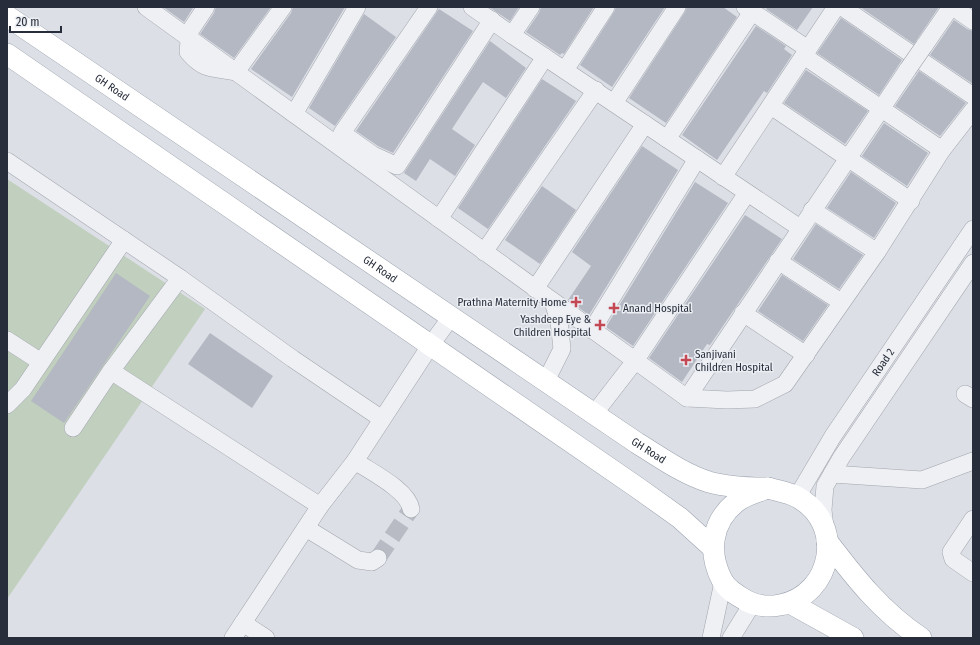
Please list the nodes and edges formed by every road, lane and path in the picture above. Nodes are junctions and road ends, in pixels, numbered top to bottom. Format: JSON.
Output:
{"nodes":[{"id":1,"x":146,"y":7,"type":"edge"},
{"id":2,"x":206,"y":7,"type":"edge"},
{"id":3,"x":283,"y":7,"type":"edge"},
{"id":4,"x":357,"y":7,"type":"edge"},
{"id":5,"x":429,"y":7,"type":"edge"},
{"id":6,"x":472,"y":7,"type":"edge"},
{"id":7,"x":531,"y":7,"type":"edge"},
{"id":8,"x":606,"y":7,"type":"edge"},
{"id":9,"x":677,"y":7,"type":"edge"},
{"id":10,"x":836,"y":7,"type":"edge"},
{"id":11,"x":842,"y":7,"type":"edge"},
{"id":12,"x":952,"y":7,"type":"edge"},
{"id":13,"x":748,"y":9,"type":"edge"},
{"id":14,"x":7,"y":16,"type":"edge"},
{"id":15,"x":492,"y":20,"type":"junction"},
{"id":16,"x":973,"y":21,"type":"edge"},
{"id":17,"x":512,"y":35,"type":"junction"},
{"id":18,"x":189,"y":38,"type":"junction"},
{"id":19,"x":806,"y":53,"type":"junction"},
{"id":20,"x":7,"y":54,"type":"edge"},
{"id":21,"x":545,"y":56,"type":"junction"},
{"id":22,"x":565,"y":70,"type":"junction"},
{"id":23,"x":236,"y":72,"type":"junction"},
{"id":24,"x":596,"y":90,"type":"junction"},
{"id":25,"x":973,"y":96,"type":"edge"},
{"id":26,"x":614,"y":103,"type":"junction"},
{"id":27,"x":771,"y":106,"type":"junction"},
{"id":28,"x":880,"y":108,"type":"junction"},
{"id":29,"x":973,"y":110,"type":"edge"},
{"id":30,"x":294,"y":114,"type":"junction"},
{"id":31,"x":645,"y":124,"type":"junction"},
{"id":32,"x":667,"y":139,"type":"junction"},
{"id":33,"x":942,"y":150,"type":"junction"},
{"id":34,"x":847,"y":158,"type":"junction"},
{"id":35,"x":696,"y":159,"type":"junction"},
{"id":36,"x":7,"y":161,"type":"edge"},
{"id":37,"x":723,"y":177,"type":"junction"},
{"id":38,"x":747,"y":193,"type":"junction"},
{"id":39,"x":911,"y":201,"type":"junction"},
{"id":40,"x":812,"y":210,"type":"junction"},
{"id":41,"x":439,"y":219,"type":"junction"},
{"id":42,"x":800,"y":228,"type":"junction"},
{"id":43,"x":973,"y":229,"type":"edge"},
{"id":44,"x":124,"y":240,"type":"junction"},
{"id":45,"x":484,"y":252,"type":"junction"},
{"id":46,"x":877,"y":252,"type":"junction"},
{"id":47,"x":778,"y":260,"type":"junction"},
{"id":48,"x":973,"y":263,"type":"edge"},
{"id":49,"x":180,"y":278,"type":"junction"},
{"id":50,"x":536,"y":289,"type":"junction"},
{"id":51,"x":553,"y":302,"type":"junction"},
{"id":52,"x":841,"y":302,"type":"junction"},
{"id":53,"x":743,"y":313,"type":"junction"},
{"id":54,"x":451,"y":317,"type":"junction"},
{"id":55,"x":592,"y":330,"type":"junction"},
{"id":56,"x":7,"y":340,"type":"edge"},
{"id":57,"x":430,"y":346,"type":"junction"},
{"id":58,"x":806,"y":355,"type":"junction"},
{"id":59,"x":635,"y":360,"type":"junction"},
{"id":60,"x":42,"y":362,"type":"junction"},
{"id":61,"x":111,"y":371,"type":"junction"},
{"id":62,"x":546,"y":381,"type":"junction"},
{"id":63,"x":687,"y":398,"type":"junction"},
{"id":64,"x":7,"y":405,"type":"edge"},
{"id":65,"x":594,"y":414,"type":"junction"},
{"id":66,"x":382,"y":419,"type":"junction"},
{"id":67,"x":72,"y":428,"type":"dead end"},
{"id":68,"x":355,"y":461,"type":"junction"},
{"id":69,"x":973,"y":461,"type":"edge"},
{"id":70,"x":832,"y":474,"type":"junction"},
{"id":71,"x":768,"y":488,"type":"junction"},
{"id":72,"x":797,"y":497,"type":"junction"},
{"id":73,"x":320,"y":506,"type":"junction"},
{"id":74,"x":411,"y":510,"type":"dead end"},
{"id":75,"x":973,"y":519,"type":"edge"},
{"id":76,"x":306,"y":528,"type":"junction"},
{"id":77,"x":826,"y":536,"type":"junction"},
{"id":78,"x":712,"y":547,"type":"junction"},
{"id":79,"x":378,"y":558,"type":"dead end"},
{"id":80,"x":973,"y":573,"type":"edge"},
{"id":81,"x":723,"y":582,"type":"junction"},
{"id":82,"x":790,"y":603,"type":"junction"},
{"id":83,"x":752,"y":604,"type":"junction"},
{"id":84,"x":243,"y":623,"type":"junction"},
{"id":85,"x":233,"y":638,"type":"edge"},
{"id":86,"x":266,"y":638,"type":"edge"},
{"id":87,"x":711,"y":638,"type":"edge"},
{"id":88,"x":731,"y":638,"type":"edge"},
{"id":89,"x":854,"y":638,"type":"edge"},
{"id":90,"x":921,"y":638,"type":"edge"}],
"edges":[{"from":1,"to":18,"type":"street"},
{"from":2,"to":18,"type":"street"},
{"from":3,"to":23,"type":"street"},
{"from":4,"to":30,"type":"street"},
{"from":5,"to":15,"type":"street"},
{"from":6,"to":15,"type":"street"},
{"from":7,"to":17,"type":"street"},
{"from":8,"to":22,"type":"street"},
{"from":9,"to":26,"type":"street"},
{"from":10,"to":19,"type":"street"},
{"from":11,"to":25,"type":"street"},
{"from":12,"to":16,"type":"street"},
{"from":12,"to":28,"type":"street","bridge":true},
{"from":13,"to":19,"type":"street"},
{"from":13,"to":32,"type":"street"},
{"from":14,"to":54,"type":"main road","name":"GH Road"},
{"from":15,"to":17,"type":"street"},
{"from":17,"to":21,"type":"street"},
{"from":18,"to":23,"type":"street"},
{"from":19,"to":27,"type":"street"},
{"from":19,"to":28,"type":"street"},
{"from":20,"to":57,"type":"main road"},
{"from":21,"to":22,"type":"street"},
{"from":21,"to":41,"type":"street"},
{"from":22,"to":24,"type":"street"},
{"from":23,"to":30,"type":"street"},
{"from":24,"to":26,"type":"street"},
{"from":24,"to":45,"type":"street"},
{"from":26,"to":31,"type":"street"},
{"from":27,"to":34,"type":"street"},
{"from":27,"to":37,"type":"street"},
{"from":28,"to":33,"type":"street"},
{"from":28,"to":34,"type":"street"},
{"from":29,"to":33,"type":"street"},
{"from":30,"to":41,"type":"street"},
{"from":31,"to":32,"type":"street"},
{"from":31,"to":50,"type":"street"},
{"from":32,"to":35,"type":"street"},
{"from":33,"to":39,"type":"street"},
{"from":34,"to":39,"type":"street"},
{"from":34,"to":40,"type":"street"},
{"from":35,"to":37,"type":"street"},
{"from":35,"to":55,"type":"street"},
{"from":36,"to":44,"type":"street"},
{"from":37,"to":38,"type":"street"},
{"from":38,"to":42,"type":"street"},
{"from":38,"to":59,"type":"street"},
{"from":39,"to":46,"type":"street"},
{"from":40,"to":42,"type":"street"},
{"from":40,"to":46,"type":"street"},
{"from":41,"to":45,"type":"street"},
{"from":42,"to":47,"type":"street"},
{"from":43,"to":72,"type":"street","name":"Road 2"},
{"from":44,"to":49,"type":"street"},
{"from":44,"to":60,"type":"street"},
{"from":45,"to":50,"type":"street"},
{"from":46,"to":52,"type":"street"},
{"from":47,"to":52,"type":"street"},
{"from":47,"to":53,"type":"street"},
{"from":48,"to":70,"type":"street","name":"Road 2"},
{"from":49,"to":61,"type":"street"},
{"from":49,"to":66,"type":"street"},
{"from":50,"to":51,"type":"street"},
{"from":51,"to":55,"type":"street"},
{"from":51,"to":62,"type":"street"},
{"from":52,"to":58,"type":"street"},
{"from":53,"to":58,"type":"street"},
{"from":53,"to":63,"type":"street"},
{"from":54,"to":57,"type":"street"},
{"from":54,"to":62,"type":"main road","name":"GH Road"},
{"from":55,"to":59,"type":"street"},
{"from":56,"to":60,"type":"street"},
{"from":57,"to":66,"type":"street"},
{"from":57,"to":78,"type":"main road"},
{"from":58,"to":63,"type":"street"},
{"from":59,"to":63,"type":"street"},
{"from":59,"to":65,"type":"street"},
{"from":60,"to":64,"type":"street"},
{"from":61,"to":67,"type":"street"},
{"from":61,"to":73,"type":"street"},
{"from":62,"to":65,"type":"main road","name":"GH Road"},
{"from":65,"to":71,"type":"main road","name":"GH Road"},
{"from":66,"to":68,"type":"street"},
{"from":68,"to":73,"type":"street"},
{"from":68,"to":74,"type":"street"},
{"from":69,"to":70,"type":"street"},
{"from":70,"to":77,"type":"street","name":"Road 2"},
{"from":71,"to":72,"type":"main road"},
{"from":71,"to":78,"type":"main road"},
{"from":72,"to":77,"type":"main road"},
{"from":73,"to":76,"type":"street"},
{"from":75,"to":80,"type":"street"},
{"from":76,"to":79,"type":"street"},
{"from":76,"to":84,"type":"street"},
{"from":77,"to":82,"type":"main road"},
{"from":77,"to":90,"type":"main road"},
{"from":78,"to":81,"type":"main road"},
{"from":81,"to":83,"type":"main road"},
{"from":81,"to":87,"type":"street"},
{"from":82,"to":83,"type":"main road"},
{"from":82,"to":89,"type":"main road"},
{"from":83,"to":88,"type":"street"},
{"from":84,"to":85,"type":"street"},
{"from":84,"to":86,"type":"street"}]}
